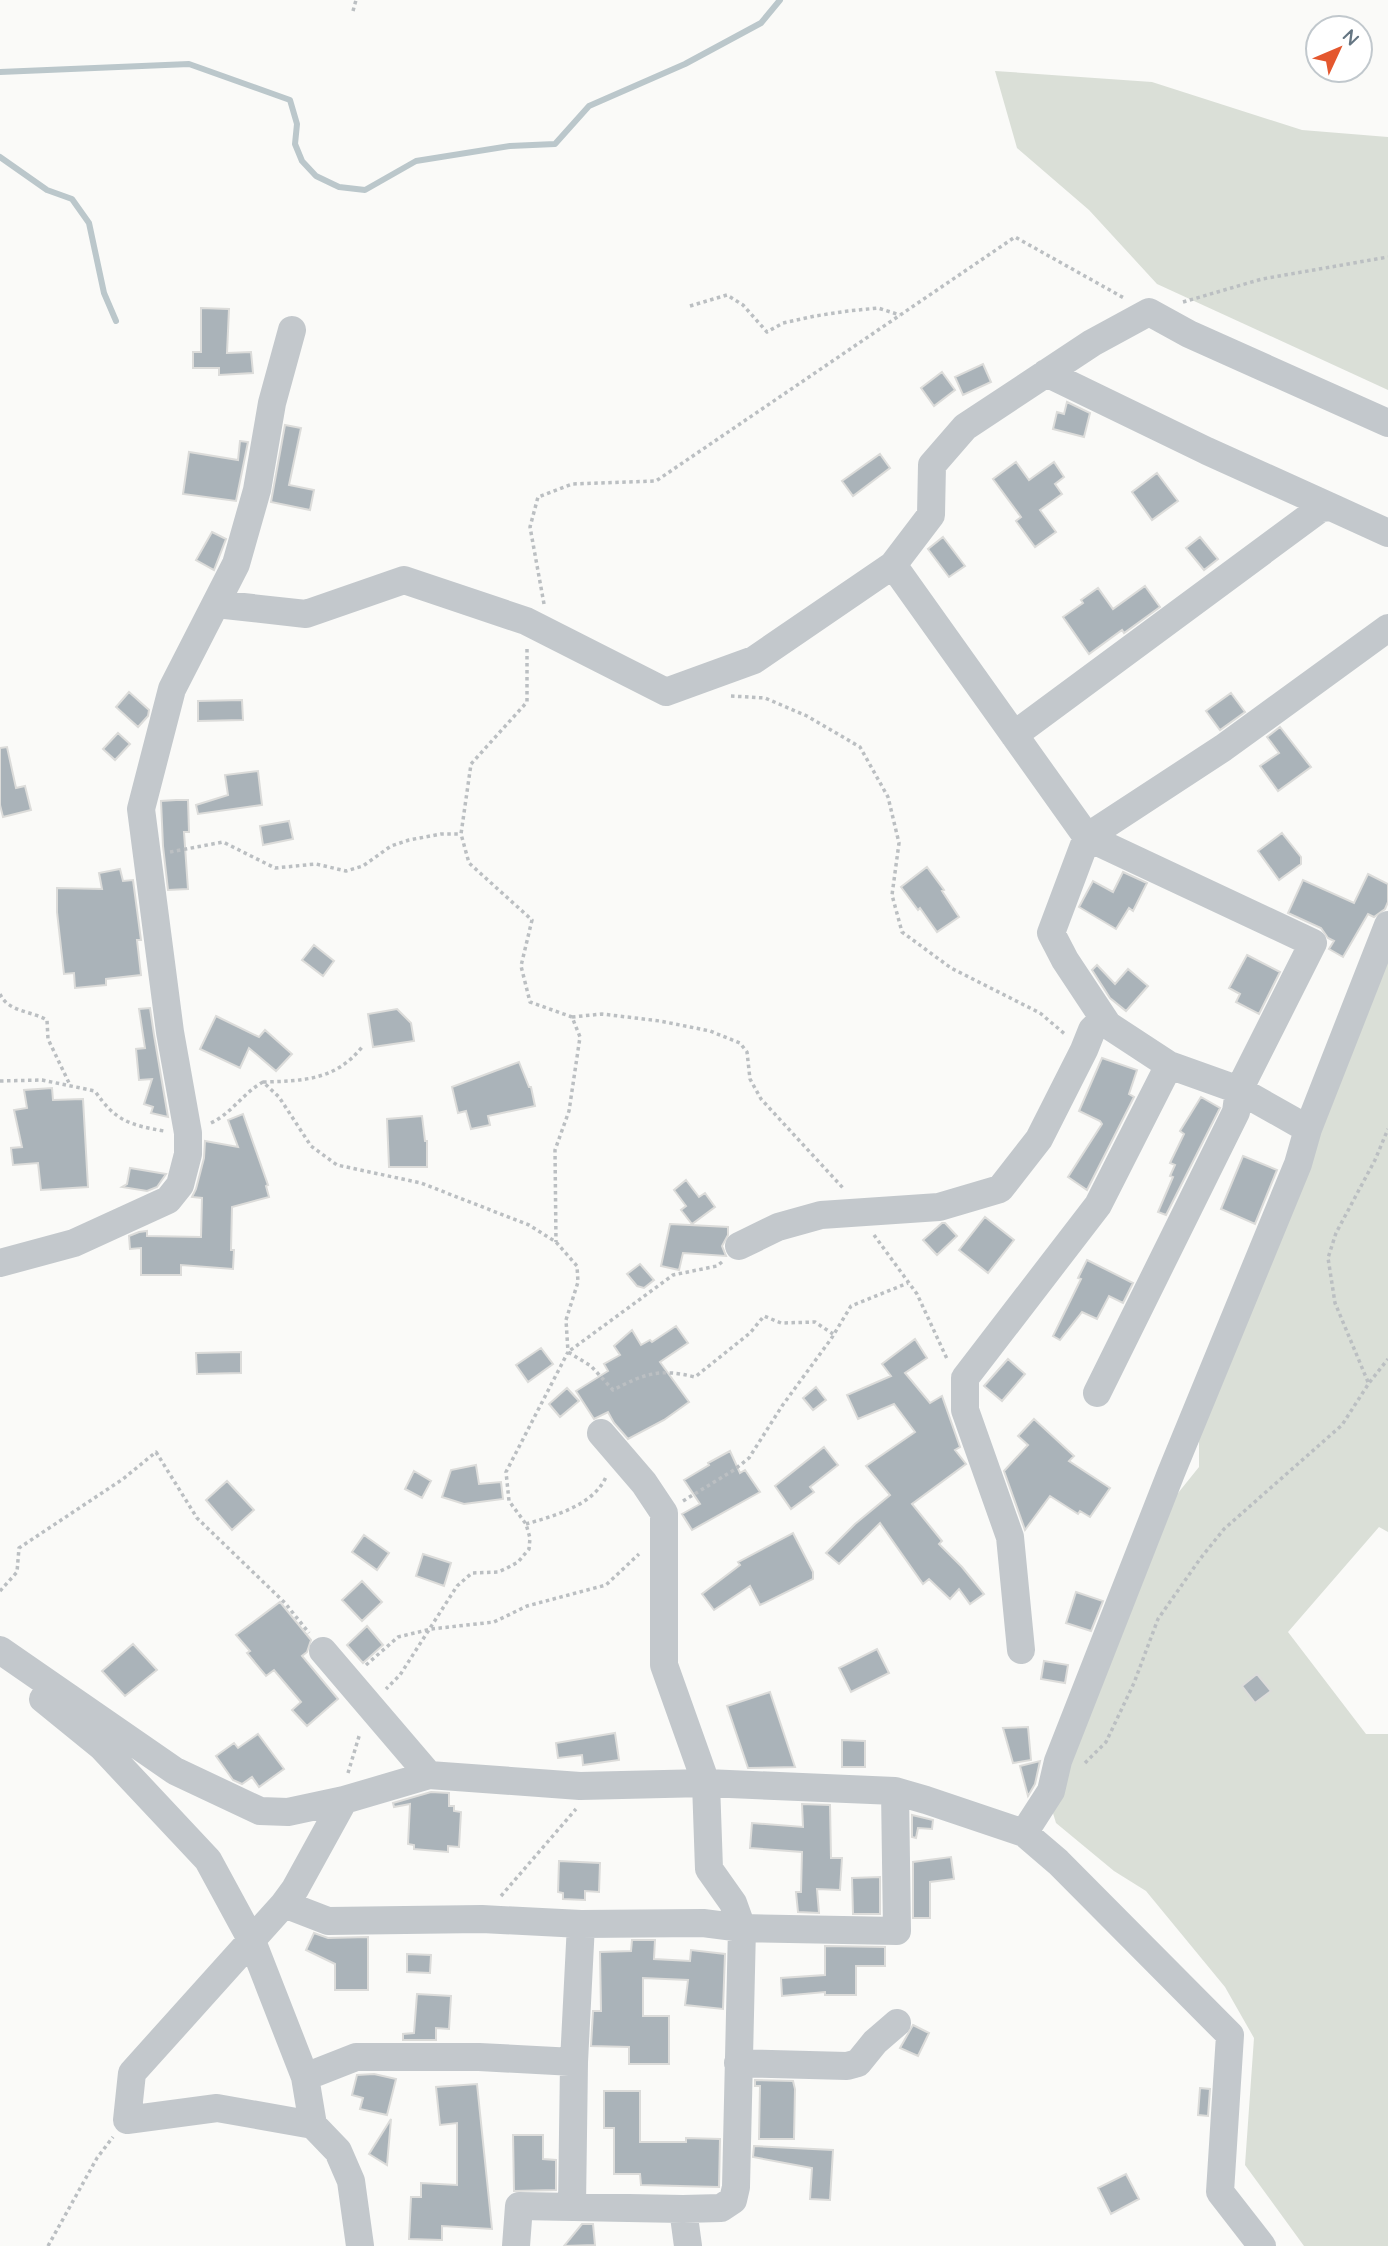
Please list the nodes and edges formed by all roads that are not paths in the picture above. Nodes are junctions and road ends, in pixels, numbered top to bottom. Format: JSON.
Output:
{"nodes":[{"id":1,"x":292,"y":330,"type":"dead end"},
{"id":2,"x":1046,"y":373,"type":"junction"},
{"id":3,"x":1388,"y":423,"type":"edge"},
{"id":4,"x":1331,"y":508,"type":"junction"},
{"id":5,"x":1388,"y":533,"type":"edge"},
{"id":6,"x":893,"y":565,"type":"junction"},
{"id":7,"x":216,"y":604,"type":"junction"},
{"id":8,"x":1388,"y":628,"type":"edge"},
{"id":9,"x":1014,"y":735,"type":"junction"},
{"id":10,"x":1087,"y":837,"type":"junction"},
{"id":11,"x":1388,"y":925,"type":"edge"},
{"id":12,"x":1108,"y":1025,"type":"junction"},
{"id":13,"x":1169,"y":1065,"type":"junction"},
{"id":14,"x":1239,"y":1090,"type":"junction"},
{"id":15,"x":1308,"y":1129,"type":"junction"},
{"id":16,"x":739,"y":1246,"type":"road end"},
{"id":17,"x":0,"y":1263,"type":"edge"},
{"id":18,"x":1097,"y":1393,"type":"dead end"},
{"id":19,"x":610,"y":1443,"type":"road end"},
{"id":20,"x":1021,"y":1650,"type":"dead end"},
{"id":21,"x":323,"y":1651,"type":"road end"},
{"id":22,"x":0,"y":1652,"type":"edge"},
{"id":23,"x":429,"y":1775,"type":"junction"},
{"id":24,"x":706,"y":1783,"type":"junction"},
{"id":25,"x":895,"y":1791,"type":"junction"},
{"id":26,"x":344,"y":1800,"type":"junction"},
{"id":27,"x":1024,"y":1833,"type":"junction"},
{"id":28,"x":284,"y":1904,"type":"junction"},
{"id":29,"x":581,"y":1924,"type":"junction"},
{"id":30,"x":742,"y":1927,"type":"junction"},
{"id":31,"x":252,"y":1941,"type":"junction"},
{"id":32,"x":897,"y":2023,"type":"dead end"},
{"id":33,"x":574,"y":2062,"type":"junction"},
{"id":34,"x":738,"y":2063,"type":"junction"},
{"id":35,"x":305,"y":2077,"type":"junction"},
{"id":36,"x":313,"y":2125,"type":"junction"},
{"id":37,"x":572,"y":2206,"type":"junction"},
{"id":38,"x":683,"y":2209,"type":"junction"},
{"id":39,"x":360,"y":2246,"type":"edge"},
{"id":40,"x":516,"y":2246,"type":"edge"},
{"id":41,"x":688,"y":2246,"type":"edge"},
{"id":42,"x":1262,"y":2246,"type":"edge"}],
"edges":[{"from":1,"to":7,"type":"street"},
{"from":2,"to":3,"type":"street"},
{"from":2,"to":4,"type":"street"},
{"from":2,"to":6,"type":"street"},
{"from":4,"to":5,"type":"street"},
{"from":4,"to":9,"type":"street"},
{"from":6,"to":7,"type":"street"},
{"from":6,"to":9,"type":"street"},
{"from":7,"to":17,"type":"street"},
{"from":8,"to":10,"type":"street"},
{"from":9,"to":10,"type":"street"},
{"from":10,"to":12,"type":"street"},
{"from":10,"to":14,"type":"street"},
{"from":11,"to":15,"type":"street"},
{"from":12,"to":13,"type":"street"},
{"from":12,"to":16,"type":"street"},
{"from":13,"to":14,"type":"street"},
{"from":13,"to":20,"type":"street"},
{"from":14,"to":15,"type":"street"},
{"from":14,"to":18,"type":"street"},
{"from":15,"to":27,"type":"street"},
{"from":19,"to":24,"type":"street"},
{"from":21,"to":23,"type":"street"},
{"from":22,"to":26,"type":"street"},
{"from":22,"to":31,"type":"street"},
{"from":23,"to":24,"type":"street"},
{"from":23,"to":26,"type":"street"},
{"from":24,"to":25,"type":"street"},
{"from":24,"to":30,"type":"street"},
{"from":25,"to":27,"type":"street"},
{"from":25,"to":30,"type":"street"},
{"from":26,"to":28,"type":"street"},
{"from":27,"to":42,"type":"street"},
{"from":28,"to":29,"type":"street"},
{"from":28,"to":31,"type":"street"},
{"from":29,"to":30,"type":"street"},
{"from":29,"to":33,"type":"street"},
{"from":30,"to":34,"type":"street"},
{"from":31,"to":35,"type":"street"},
{"from":31,"to":36,"type":"street"},
{"from":32,"to":34,"type":"street"},
{"from":33,"to":35,"type":"street"},
{"from":33,"to":37,"type":"street"},
{"from":34,"to":38,"type":"street"},
{"from":35,"to":36,"type":"street"},
{"from":36,"to":39,"type":"street"},
{"from":37,"to":38,"type":"street"},
{"from":37,"to":40,"type":"street"},
{"from":38,"to":41,"type":"street"}]}
